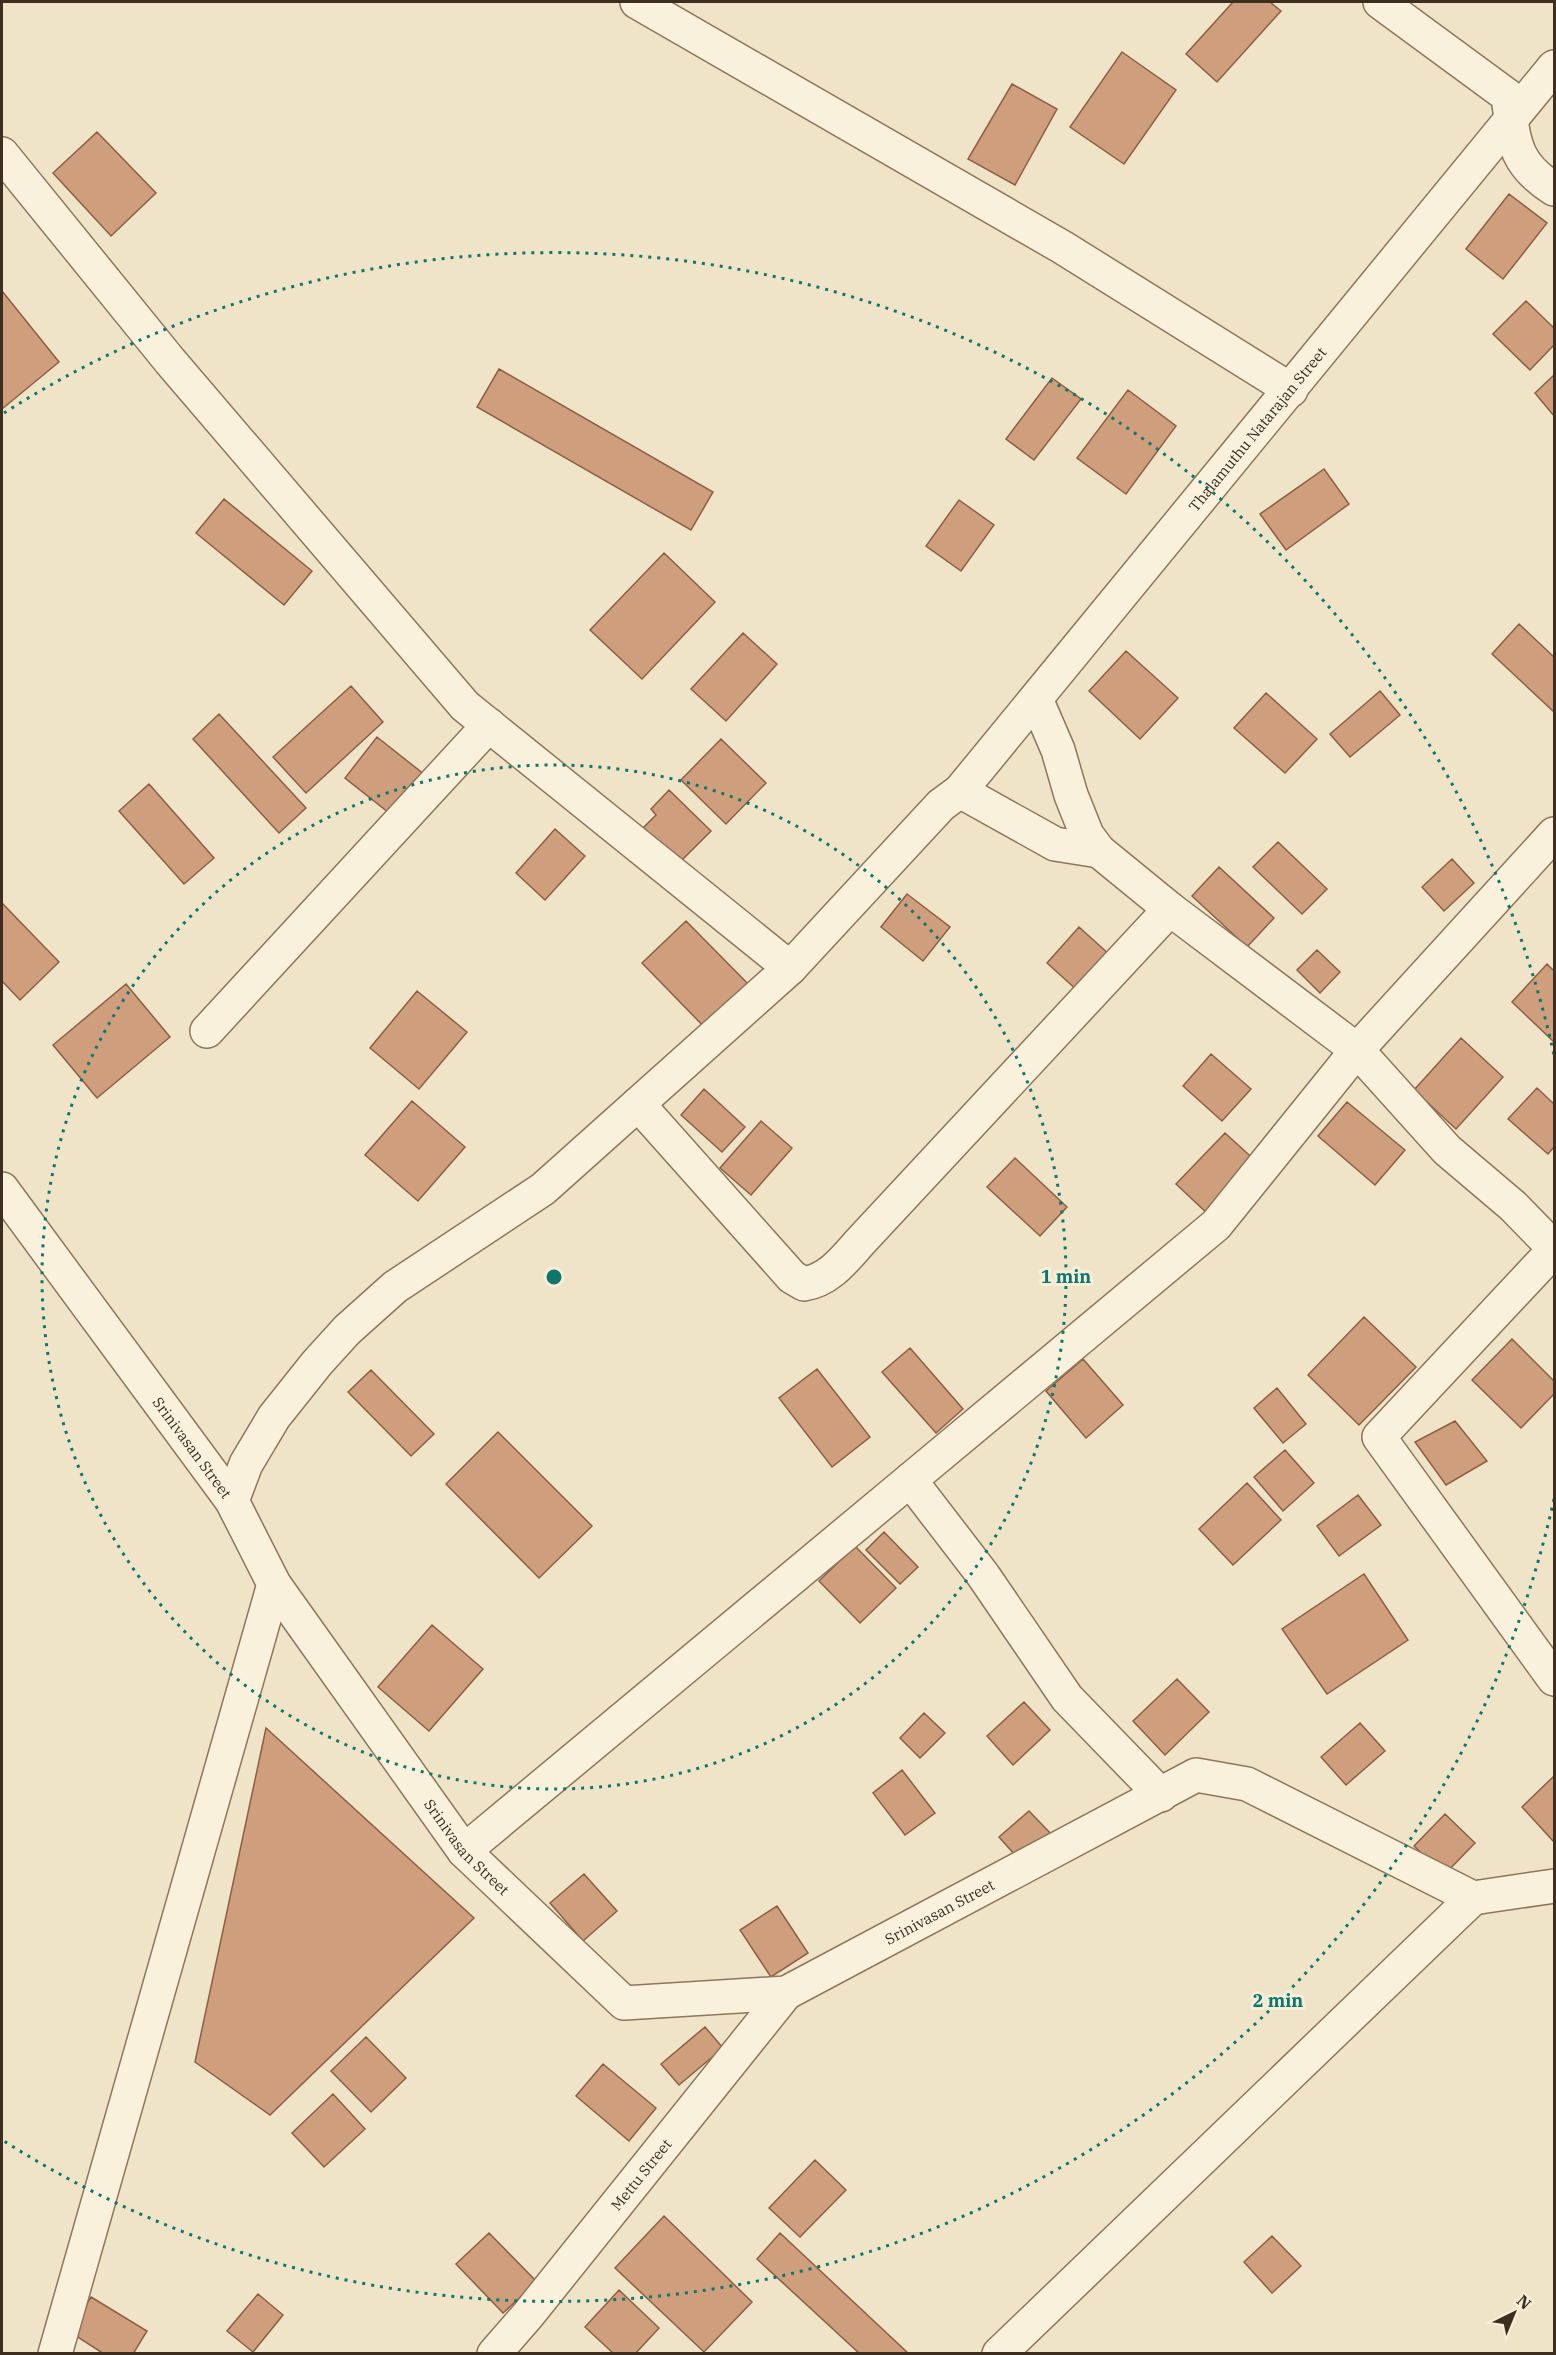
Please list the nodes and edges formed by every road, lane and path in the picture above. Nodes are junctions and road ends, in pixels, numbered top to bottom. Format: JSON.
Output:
{"nodes":[{"id":1,"x":637,"y":2,"type":"edge"},
{"id":2,"x":1380,"y":2,"type":"edge"},
{"id":3,"x":1554,"y":67,"type":"edge"},
{"id":4,"x":1512,"y":120,"type":"junction"},
{"id":5,"x":2,"y":154,"type":"edge"},
{"id":6,"x":1554,"y":189,"type":"edge"},
{"id":7,"x":1291,"y":390,"type":"junction"},
{"id":8,"x":1036,"y":699,"type":"junction"},
{"id":9,"x":489,"y":725,"type":"junction"},
{"id":10,"x":960,"y":791,"type":"junction"},
{"id":11,"x":1554,"y":834,"type":"edge"},
{"id":12,"x":1099,"y":851,"type":"junction"},
{"id":13,"x":1170,"y":909,"type":"junction"},
{"id":14,"x":790,"y":968,"type":"junction"},
{"id":15,"x":207,"y":1032,"type":"dead end"},
{"id":16,"x":1356,"y":1050,"type":"junction"},
{"id":17,"x":638,"y":1104,"type":"junction"},
{"id":18,"x":2,"y":1188,"type":"edge"},
{"id":19,"x":1554,"y":1249,"type":"edge"},
{"id":20,"x":910,"y":1480,"type":"junction"},
{"id":21,"x":232,"y":1501,"type":"junction"},
{"id":22,"x":274,"y":1584,"type":"junction"},
{"id":23,"x":1554,"y":1679,"type":"edge"},
{"id":24,"x":1161,"y":1796,"type":"junction"},
{"id":25,"x":464,"y":1851,"type":"junction"},
{"id":26,"x":1554,"y":1886,"type":"edge"},
{"id":27,"x":1473,"y":1899,"type":"junction"},
{"id":28,"x":786,"y":1994,"type":"junction"},
{"id":29,"x":55,"y":2354,"type":"edge"},
{"id":30,"x":494,"y":2354,"type":"edge"},
{"id":31,"x":999,"y":2354,"type":"edge"}],
"edges":[{"from":1,"to":7,"type":"street"},
{"from":2,"to":4,"type":"street"},
{"from":3,"to":4,"type":"street","name":"Thalamuthu Natarajan Street"},
{"from":4,"to":6,"type":"street"},
{"from":4,"to":7,"type":"street","name":"Thalamuthu Natarajan Street"},
{"from":5,"to":9,"type":"street"},
{"from":7,"to":8,"type":"street","name":"Thalamuthu Natarajan Street"},
{"from":8,"to":10,"type":"street","name":"Thalamuthu Natarajan Street"},
{"from":8,"to":12,"type":"street"},
{"from":9,"to":14,"type":"street"},
{"from":9,"to":15,"type":"street"},
{"from":10,"to":12,"type":"street"},
{"from":10,"to":14,"type":"street","name":"Thalamuthu Natarajan Street"},
{"from":11,"to":16,"type":"street"},
{"from":12,"to":13,"type":"street"},
{"from":13,"to":16,"type":"street"},
{"from":13,"to":17,"type":"street"},
{"from":14,"to":17,"type":"street","name":"Thalamuthu Natarajan Street"},
{"from":16,"to":19,"type":"street"},
{"from":16,"to":20,"type":"street"},
{"from":17,"to":21,"type":"street","name":"Thalamuthu Natarajan Street"},
{"from":18,"to":21,"type":"street","name":"Srinivasan Street"},
{"from":19,"to":23,"type":"street"},
{"from":20,"to":24,"type":"street"},
{"from":20,"to":25,"type":"street"},
{"from":21,"to":22,"type":"street","name":"Srinivasan Street"},
{"from":22,"to":25,"type":"street","name":"Srinivasan Street"},
{"from":22,"to":29,"type":"street"},
{"from":24,"to":27,"type":"street","name":"Srinivasan Street"},
{"from":24,"to":28,"type":"street","name":"Srinivasan Street"},
{"from":25,"to":28,"type":"street","name":"Srinivasan Street"},
{"from":26,"to":27,"type":"street"},
{"from":27,"to":31,"type":"street"},
{"from":28,"to":30,"type":"street","name":"Mettu Street"}]}
